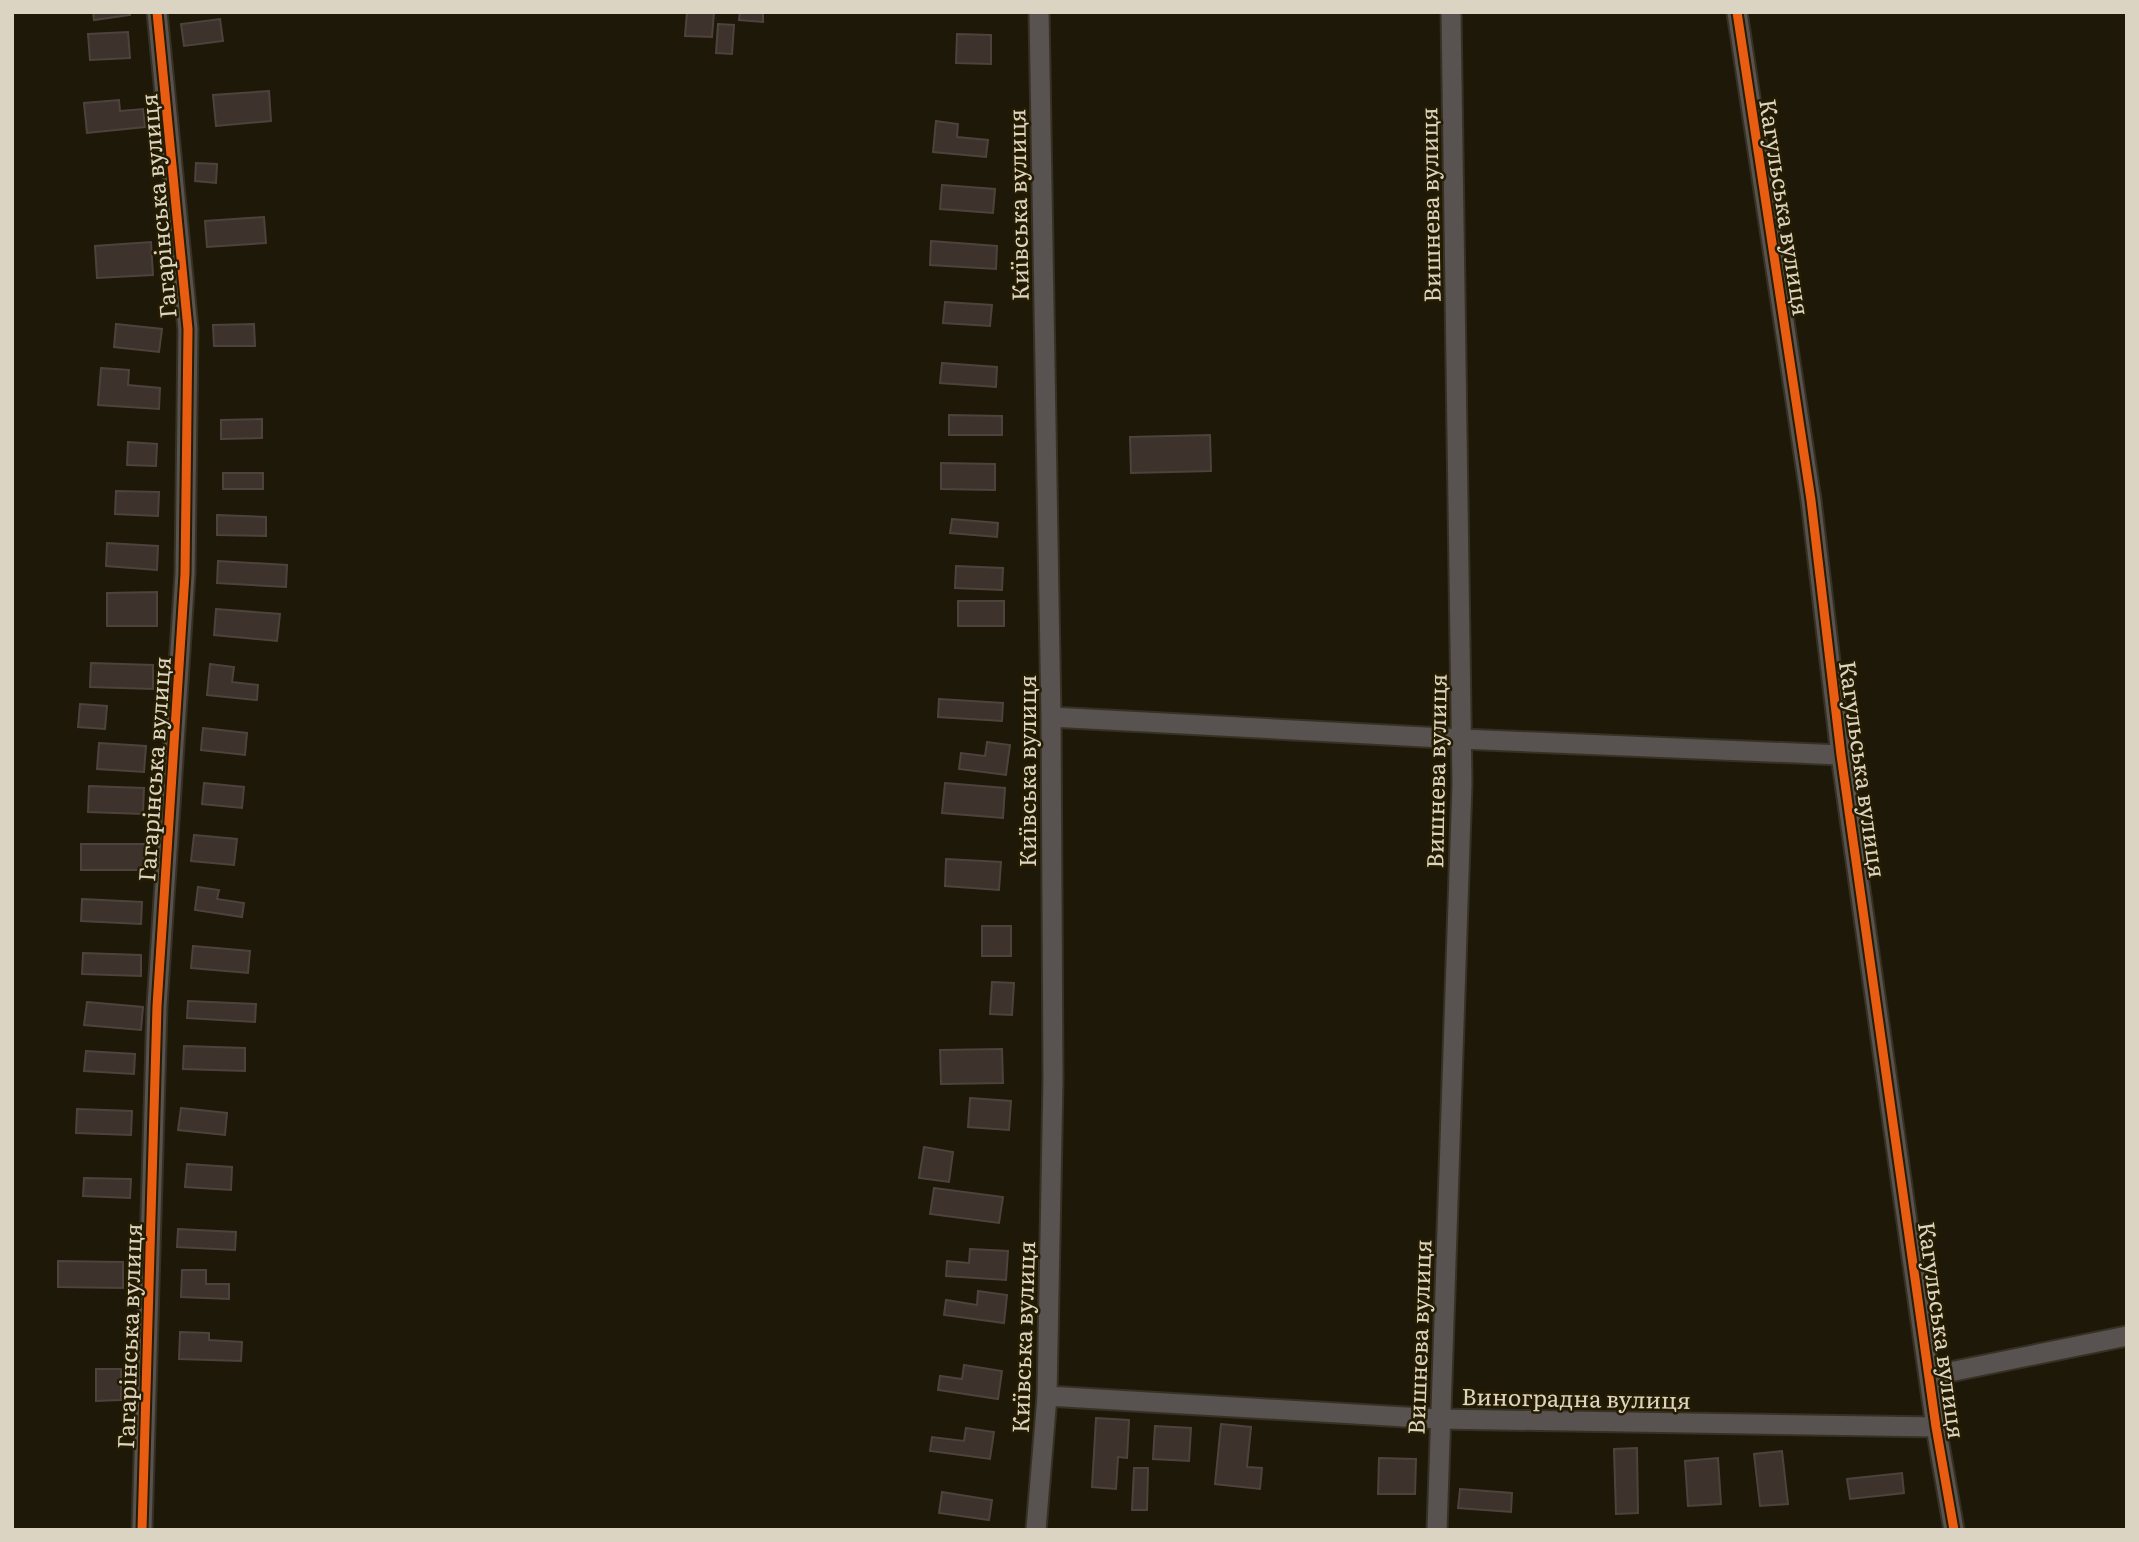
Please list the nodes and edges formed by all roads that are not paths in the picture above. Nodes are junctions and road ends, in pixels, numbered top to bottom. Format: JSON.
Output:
{"nodes":[{"id":1,"x":157,"y":12,"type":"edge"},
{"id":2,"x":1039,"y":12,"type":"edge"},
{"id":3,"x":1451,"y":12,"type":"edge"},
{"id":4,"x":1737,"y":12,"type":"edge"},
{"id":5,"x":1051,"y":717,"type":"junction"},
{"id":6,"x":1462,"y":739,"type":"junction"},
{"id":7,"x":1841,"y":755,"type":"junction"},
{"id":8,"x":2127,"y":1336,"type":"edge"},
{"id":9,"x":1930,"y":1376,"type":"junction"},
{"id":10,"x":1047,"y":1396,"type":"junction"},
{"id":11,"x":1439,"y":1419,"type":"junction"},
{"id":12,"x":1936,"y":1427,"type":"junction"},
{"id":13,"x":142,"y":1530,"type":"edge"},
{"id":14,"x":1036,"y":1530,"type":"edge"},
{"id":15,"x":1437,"y":1530,"type":"edge"},
{"id":16,"x":1954,"y":1530,"type":"edge"}],
"edges":[{"from":1,"to":13,"type":"street","name":"Гагарінська вулиця"},
{"from":2,"to":5,"type":"street","name":"Київська вулиця"},
{"from":3,"to":6,"type":"street","name":"Вишнева вулиця"},
{"from":4,"to":7,"type":"street","name":"Кагульська вулиця"},
{"from":5,"to":6,"type":"street"},
{"from":5,"to":10,"type":"street","name":"Київська вулиця"},
{"from":6,"to":7,"type":"street"},
{"from":6,"to":11,"type":"street","name":"Вишнева вулиця"},
{"from":7,"to":9,"type":"street","name":"Кагульська вулиця"},
{"from":8,"to":9,"type":"street"},
{"from":9,"to":12,"type":"street","name":"Кагульська вулиця"},
{"from":10,"to":11,"type":"street","name":"Виноградна вулиця"},
{"from":10,"to":14,"type":"street","name":"Київська вулиця"},
{"from":11,"to":12,"type":"street","name":"Виноградна вулиця"},
{"from":11,"to":15,"type":"street","name":"Вишнева вулиця"},
{"from":12,"to":16,"type":"street","name":"Кагульська вулиця"}]}
